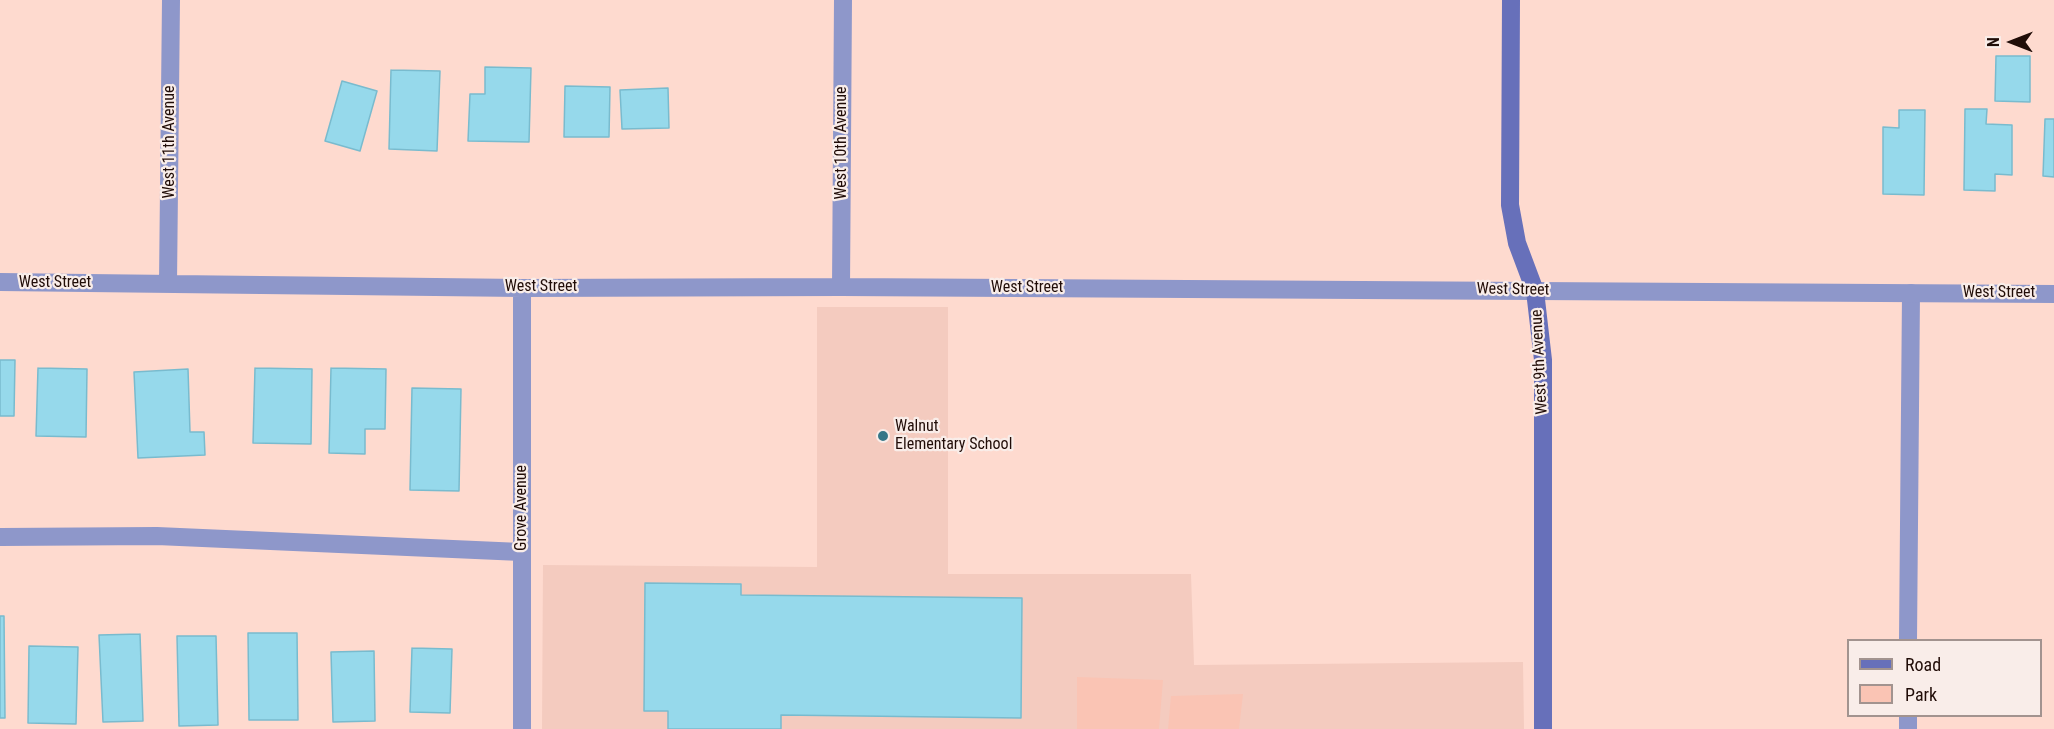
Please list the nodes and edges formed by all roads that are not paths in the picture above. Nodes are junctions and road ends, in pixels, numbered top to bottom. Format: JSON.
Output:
{"nodes":[{"id":1,"x":171,"y":0,"type":"edge"},
{"id":2,"x":843,"y":0,"type":"edge"},
{"id":3,"x":1510,"y":0,"type":"edge"},
{"id":4,"x":0,"y":282,"type":"edge"},
{"id":5,"x":168,"y":283,"type":"junction"},
{"id":6,"x":841,"y":287,"type":"junction"},
{"id":7,"x":522,"y":288,"type":"junction"},
{"id":8,"x":1536,"y":291,"type":"junction"},
{"id":9,"x":1911,"y":293,"type":"junction"},
{"id":10,"x":2054,"y":294,"type":"edge"},
{"id":11,"x":0,"y":537,"type":"edge"},
{"id":12,"x":521,"y":552,"type":"junction"},
{"id":13,"x":1908,"y":639,"type":"edge"},
{"id":14,"x":522,"y":729,"type":"edge"},
{"id":15,"x":1544,"y":729,"type":"edge"}],
"edges":[{"from":1,"to":5,"type":"street","name":"West 11th Avenue"},
{"from":2,"to":6,"type":"street","name":"West 10th Avenue"},
{"from":3,"to":8,"type":"street","name":"West 9th Avenue"},
{"from":4,"to":5,"type":"street","name":"West Street"},
{"from":5,"to":7,"type":"street","name":"West Street"},
{"from":6,"to":7,"type":"street","name":"West Street"},
{"from":6,"to":8,"type":"street","name":"West Street"},
{"from":7,"to":12,"type":"street","name":"Grove Avenue"},
{"from":8,"to":9,"type":"street","name":"West Street"},
{"from":8,"to":15,"type":"street","name":"West 9th Avenue"},
{"from":9,"to":10,"type":"street","name":"West Street"},
{"from":9,"to":13,"type":"street"},
{"from":11,"to":12,"type":"street"},
{"from":12,"to":14,"type":"street","name":"Grove Avenue"}]}
